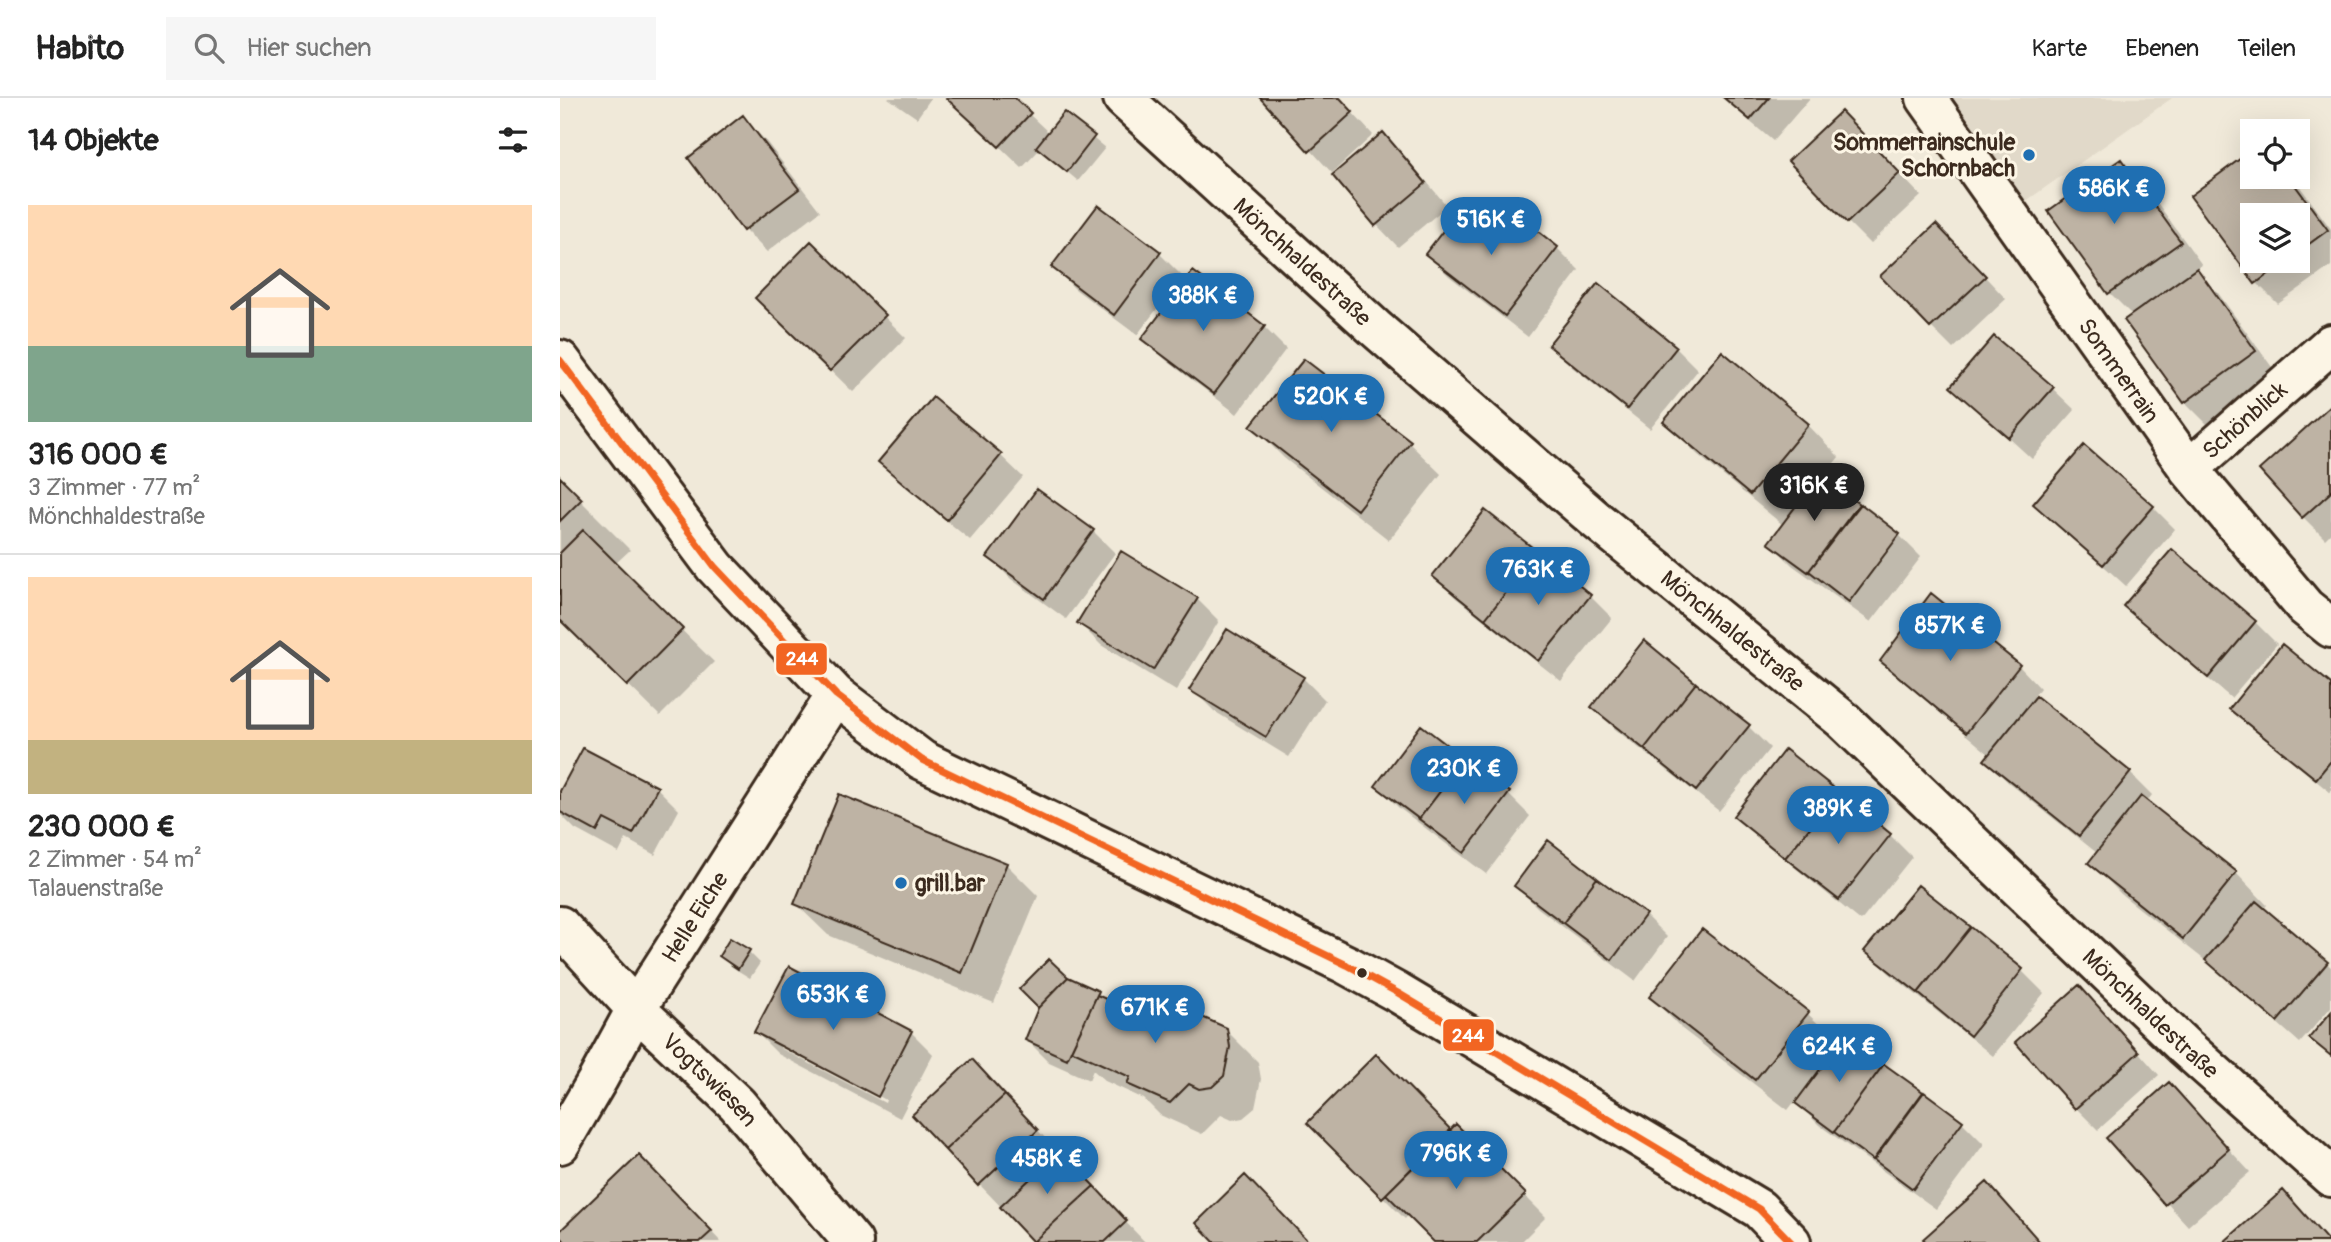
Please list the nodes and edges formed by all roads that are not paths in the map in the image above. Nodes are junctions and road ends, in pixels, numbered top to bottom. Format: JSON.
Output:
{"nodes":[{"id":1,"x":1123,"y":98,"type":"edge"},
{"id":2,"x":1926,"y":98,"type":"edge"},
{"id":3,"x":2331,"y":344,"type":"edge"},
{"id":4,"x":560,"y":360,"type":"edge"},
{"id":5,"x":2189,"y":469,"type":"junction"},
{"id":6,"x":2331,"y":628,"type":"edge"},
{"id":7,"x":836,"y":695,"type":"junction"},
{"id":8,"x":560,"y":926,"type":"edge"},
{"id":9,"x":636,"y":1009,"type":"junction"},
{"id":10,"x":560,"y":1144,"type":"edge"},
{"id":11,"x":2331,"y":1177,"type":"edge"},
{"id":12,"x":853,"y":1242,"type":"edge"},
{"id":13,"x":1791,"y":1242,"type":"edge"}],
"edges":[{"from":1,"to":11,"type":"street","name":"Mönchhaldestraße"},
{"from":2,"to":5,"type":"street","name":"Sommerrain"},
{"from":3,"to":5,"type":"street","name":"Schönblick"},
{"from":4,"to":7,"type":"street"},
{"from":5,"to":6,"type":"street","name":"Sommerrain"},
{"from":7,"to":9,"type":"street","name":"Helle Eiche"},
{"from":7,"to":13,"type":"street"},
{"from":8,"to":9,"type":"street","name":"Vogtswiesen"},
{"from":9,"to":10,"type":"street","name":"Helle Eiche"},
{"from":9,"to":12,"type":"street","name":"Vogtswiesen"}]}
